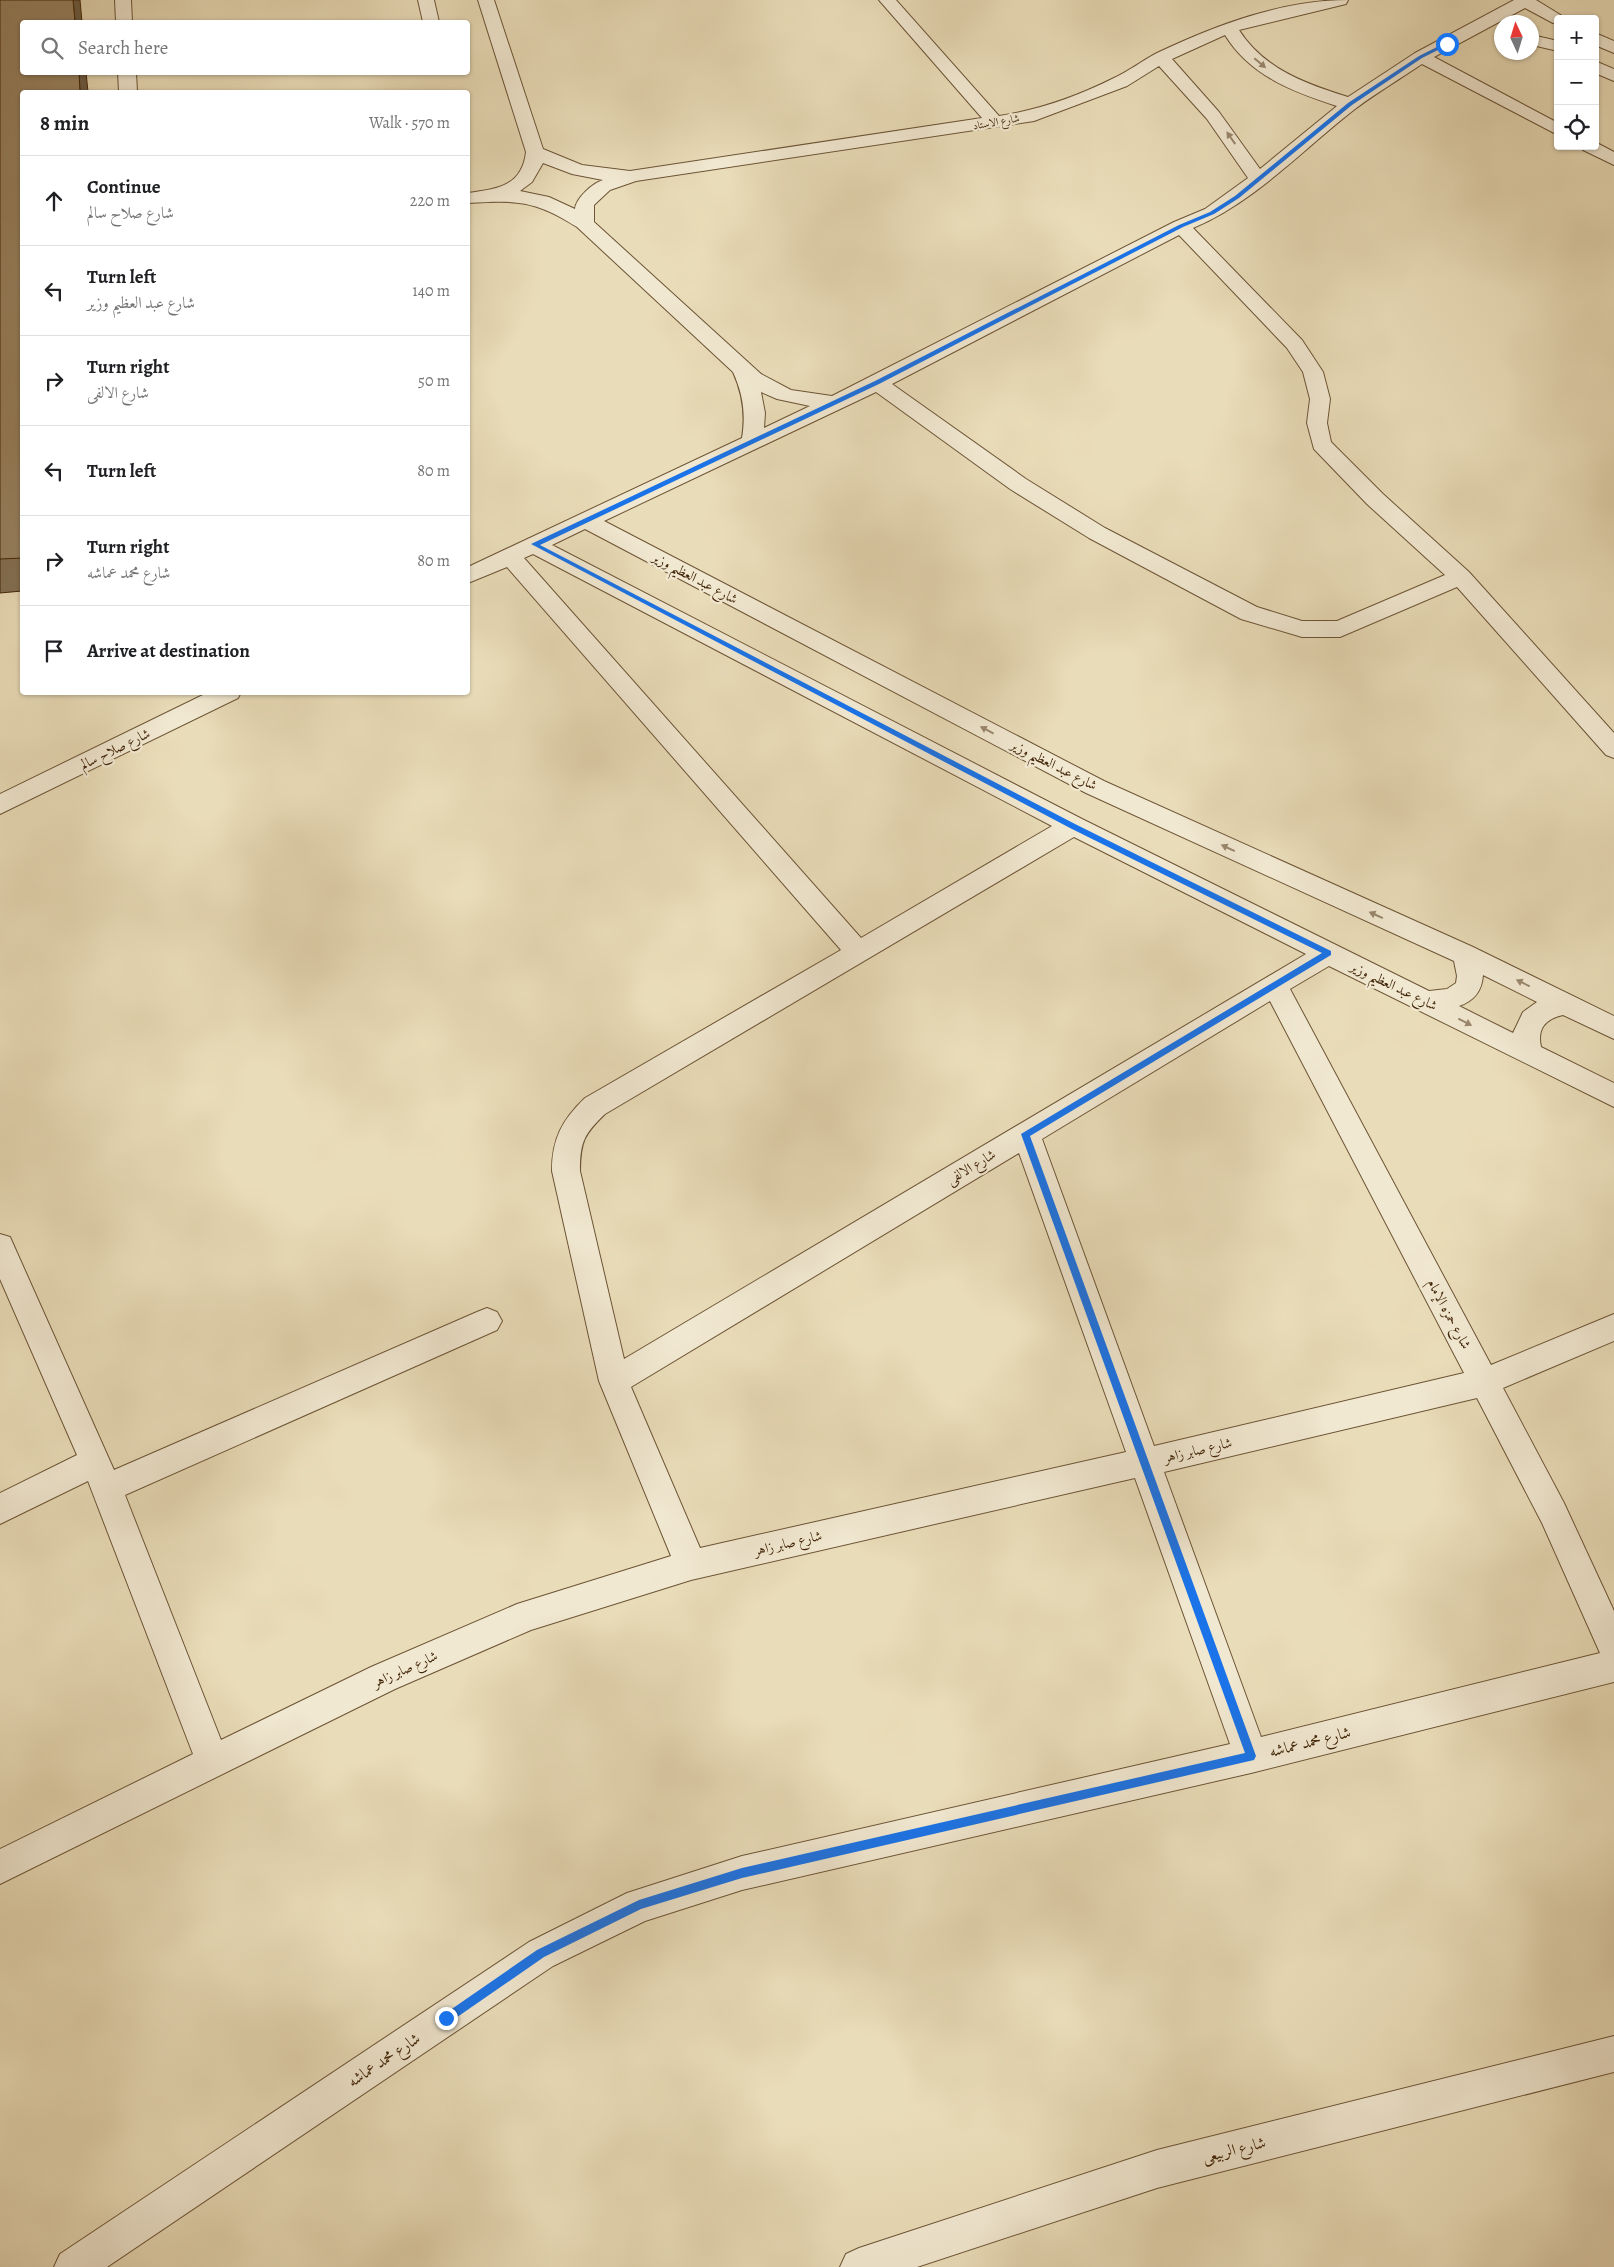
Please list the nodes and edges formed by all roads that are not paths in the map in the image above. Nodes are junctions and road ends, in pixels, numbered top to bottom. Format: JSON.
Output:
{"nodes":[{"id":1,"x":123,"y":0,"type":"edge"},
{"id":2,"x":426,"y":0,"type":"edge"},
{"id":3,"x":486,"y":0,"type":"edge"},
{"id":4,"x":887,"y":0,"type":"edge"},
{"id":5,"x":1340,"y":0,"type":"edge"},
{"id":6,"x":1526,"y":1,"type":"edge"},
{"id":7,"x":1554,"y":16,"type":"edge"},
{"id":8,"x":124,"y":20,"type":"edge"},
{"id":9,"x":431,"y":20,"type":"edge"},
{"id":10,"x":1229,"y":27,"type":"junction"},
{"id":11,"x":1493,"y":38,"type":"dead end"},
{"id":12,"x":1599,"y":40,"type":"edge"},
{"id":13,"x":1539,"y":42,"type":"edge"},
{"id":14,"x":1447,"y":44,"type":"junction"},
{"id":15,"x":1554,"y":45,"type":"edge"},
{"id":16,"x":1614,"y":48,"type":"edge"},
{"id":17,"x":1420,"y":57,"type":"junction"},
{"id":18,"x":1161,"y":58,"type":"junction"},
{"id":19,"x":1599,"y":68,"type":"edge"},
{"id":20,"x":127,"y":75,"type":"edge"},
{"id":21,"x":1614,"y":76,"type":"edge"},
{"id":22,"x":128,"y":90,"type":"edge"},
{"id":23,"x":1350,"y":104,"type":"junction"},
{"id":24,"x":996,"y":123,"type":"junction"},
{"id":25,"x":1554,"y":128,"type":"edge"},
{"id":26,"x":1597,"y":150,"type":"edge"},
{"id":27,"x":535,"y":152,"type":"junction"},
{"id":28,"x":1614,"y":159,"type":"edge"},
{"id":29,"x":633,"y":176,"type":"junction"},
{"id":30,"x":1258,"y":179,"type":"junction"},
{"id":31,"x":501,"y":194,"type":"junction"},
{"id":32,"x":470,"y":198,"type":"edge"},
{"id":33,"x":584,"y":224,"type":"junction"},
{"id":34,"x":1181,"y":226,"type":"junction"},
{"id":35,"x":742,"y":369,"type":"junction"},
{"id":36,"x":877,"y":383,"type":"junction"},
{"id":37,"x":835,"y":403,"type":"junction"},
{"id":38,"x":752,"y":442,"type":"junction"},
{"id":39,"x":585,"y":520,"type":"junction"},
{"id":40,"x":534,"y":544,"type":"junction"},
{"id":41,"x":509,"y":555,"type":"junction"},
{"id":42,"x":470,"y":575,"type":"edge"},
{"id":43,"x":1461,"y":577,"type":"junction"},
{"id":44,"x":224,"y":695,"type":"edge"},
{"id":45,"x":1614,"y":749,"type":"edge"},
{"id":46,"x":0,"y":805,"type":"edge"},
{"id":47,"x":1073,"y":826,"type":"junction"},
{"id":48,"x":859,"y":953,"type":"junction"},
{"id":49,"x":1328,"y":953,"type":"junction"},
{"id":50,"x":1464,"y":954,"type":"junction"},
{"id":51,"x":1275,"y":985,"type":"junction"},
{"id":52,"x":1427,"y":1002,"type":"junction"},
{"id":53,"x":1565,"y":1004,"type":"junction"},
{"id":54,"x":1614,"y":1028,"type":"edge"},
{"id":55,"x":1530,"y":1055,"type":"junction"},
{"id":56,"x":1614,"y":1096,"type":"edge"},
{"id":57,"x":1026,"y":1134,"type":"junction"},
{"id":58,"x":0,"y":1246,"type":"edge"},
{"id":59,"x":487,"y":1321,"type":"dead end"},
{"id":60,"x":1614,"y":1327,"type":"edge"},
{"id":61,"x":614,"y":1381,"type":"junction"},
{"id":62,"x":1485,"y":1382,"type":"junction"},
{"id":63,"x":1145,"y":1462,"type":"junction"},
{"id":64,"x":101,"y":1475,"type":"junction"},
{"id":65,"x":0,"y":1509,"type":"edge"},
{"id":66,"x":691,"y":1565,"type":"junction"},
{"id":67,"x":1614,"y":1647,"type":"edge"},
{"id":68,"x":1614,"y":1666,"type":"edge"},
{"id":69,"x":1251,"y":1756,"type":"junction"},
{"id":70,"x":213,"y":1762,"type":"junction"},
{"id":71,"x":0,"y":1867,"type":"edge"},
{"id":72,"x":1614,"y":2054,"type":"edge"},
{"id":73,"x":73,"y":2267,"type":"edge"},
{"id":74,"x":859,"y":2267,"type":"edge"}],
"edges":[{"from":1,"to":8,"type":"street"},
{"from":2,"to":9,"type":"street"},
{"from":3,"to":27,"type":"street"},
{"from":4,"to":24,"type":"street"},
{"from":5,"to":10,"type":"street","name":"شارع الاستاد"},
{"from":6,"to":7,"type":"street"},
{"from":6,"to":14,"type":"street"},
{"from":10,"to":18,"type":"street","name":"شارع الاستاد"},
{"from":10,"to":23,"type":"street","one_way":true},
{"from":11,"to":14,"type":"street"},
{"from":12,"to":16,"type":"street"},
{"from":13,"to":15,"type":"street"},
{"from":14,"to":17,"type":"street"},
{"from":17,"to":23,"type":"street"},
{"from":17,"to":25,"type":"street"},
{"from":18,"to":24,"type":"street","name":"شارع الاستاد"},
{"from":30,"to":18,"type":"street","one_way":true},
{"from":19,"to":21,"type":"street"},
{"from":20,"to":22,"type":"street"},
{"from":23,"to":30,"type":"street"},
{"from":24,"to":29,"type":"street","name":"شارع الاستاد"},
{"from":26,"to":28,"type":"street"},
{"from":27,"to":29,"type":"street","name":"شارع الاستاد"},
{"from":27,"to":31,"type":"street"},
{"from":29,"to":33,"type":"street","name":"شارع الاستاد"},
{"from":30,"to":34,"type":"street"},
{"from":31,"to":32,"type":"street"},
{"from":31,"to":33,"type":"street"},
{"from":33,"to":35,"type":"street"},
{"from":34,"to":36,"type":"street"},
{"from":34,"to":43,"type":"street"},
{"from":35,"to":37,"type":"street"},
{"from":35,"to":38,"type":"street"},
{"from":36,"to":37,"type":"street"},
{"from":36,"to":43,"type":"street"},
{"from":37,"to":38,"type":"street"},
{"from":38,"to":39,"type":"street"},
{"from":39,"to":40,"type":"street"},
{"from":50,"to":39,"type":"street","name":"شارع عبد العظيم وزير","one_way":true},
{"from":40,"to":41,"type":"street"},
{"from":40,"to":47,"type":"street","name":"شارع عبد العظيم وزير"},
{"from":41,"to":42,"type":"street"},
{"from":41,"to":48,"type":"street"},
{"from":43,"to":45,"type":"street"},
{"from":44,"to":46,"type":"street","name":"شارع صلاح سالم"},
{"from":47,"to":48,"type":"street"},
{"from":47,"to":49,"type":"street","name":"شارع عبد العظيم وزير"},
{"from":48,"to":61,"type":"street"},
{"from":49,"to":51,"type":"street","name":"شارع الالفى"},
{"from":49,"to":52,"type":"street","name":"شارع عبد العظيم وزير"},
{"from":50,"to":52,"type":"street"},
{"from":53,"to":50,"type":"street","name":"شارع عبد العظيم وزير","one_way":true},
{"from":51,"to":57,"type":"street","name":"شارع الالفى"},
{"from":51,"to":62,"type":"street","name":"شارع حمزه الإمام"},
{"from":52,"to":55,"type":"street","name":"شارع عبد العظيم وزير","one_way":true},
{"from":53,"to":54,"type":"street","name":"شارع عبد العظيم وزير"},
{"from":53,"to":55,"type":"street"},
{"from":55,"to":56,"type":"street","name":"شارع عبد العظيم وزير"},
{"from":57,"to":61,"type":"street","name":"شارع الالفى"},
{"from":57,"to":63,"type":"street"},
{"from":58,"to":64,"type":"street"},
{"from":59,"to":64,"type":"street"},
{"from":60,"to":62,"type":"street","name":"شارع صابر زاهر"},
{"from":61,"to":66,"type":"street"},
{"from":62,"to":63,"type":"street","name":"شارع صابر زاهر"},
{"from":62,"to":67,"type":"street","name":"شارع حمزه الإمام"},
{"from":63,"to":66,"type":"street","name":"شارع صابر زاهر"},
{"from":63,"to":69,"type":"street"},
{"from":64,"to":65,"type":"street"},
{"from":64,"to":70,"type":"street"},
{"from":66,"to":70,"type":"street","name":"شارع صابر زاهر"},
{"from":68,"to":69,"type":"street","name":"شارع محمد عماشه"},
{"from":69,"to":73,"type":"street","name":"شارع محمد عماشه"},
{"from":70,"to":71,"type":"street","name":"شارع صابر زاهر"},
{"from":72,"to":74,"type":"street","name":"شارع الربيعى"}]}
